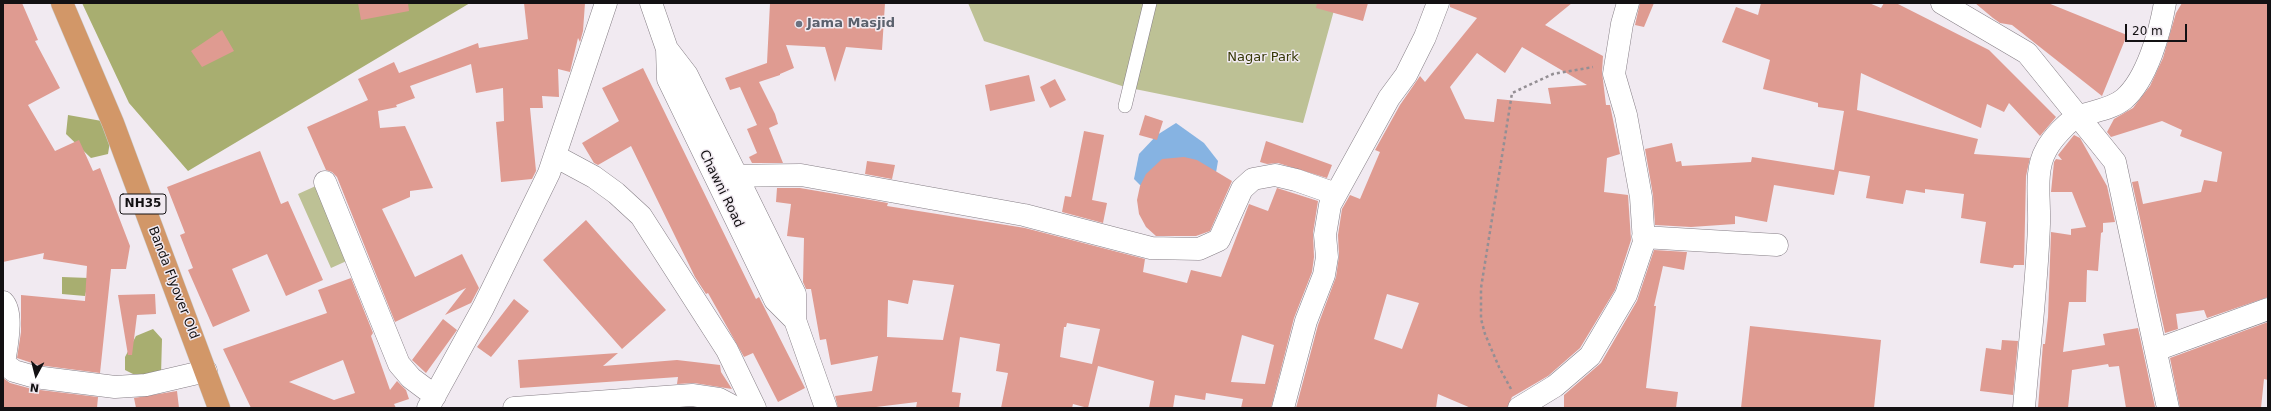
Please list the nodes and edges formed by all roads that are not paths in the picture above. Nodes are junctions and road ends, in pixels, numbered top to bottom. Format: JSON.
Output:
{"nodes":[{"id":1,"x":62,"y":3,"type":"edge"},
{"id":2,"x":606,"y":3,"type":"edge"},
{"id":3,"x":652,"y":3,"type":"edge"},
{"id":4,"x":1150,"y":3,"type":"edge"},
{"id":5,"x":1438,"y":3,"type":"edge"},
{"id":6,"x":1628,"y":3,"type":"edge"},
{"id":7,"x":1942,"y":3,"type":"edge"},
{"id":8,"x":2165,"y":3,"type":"edge"},
{"id":9,"x":666,"y":49,"type":"junction"},
{"id":10,"x":1125,"y":106,"type":"dead end"},
{"id":11,"x":2078,"y":116,"type":"junction"},
{"id":12,"x":555,"y":156,"type":"junction"},
{"id":13,"x":715,"y":176,"type":"junction"},
{"id":14,"x":738,"y":176,"type":"junction"},
{"id":15,"x":325,"y":182,"type":"dead end"},
{"id":16,"x":1336,"y":194,"type":"junction"},
{"id":17,"x":1643,"y":237,"type":"junction"},
{"id":18,"x":1777,"y":245,"type":"dead end"},
{"id":19,"x":3,"y":302,"type":"edge"},
{"id":20,"x":2268,"y":309,"type":"edge"},
{"id":21,"x":795,"y":320,"type":"junction"},
{"id":22,"x":2156,"y":350,"type":"junction"},
{"id":23,"x":3,"y":363,"type":"edge"},
{"id":24,"x":206,"y":371,"type":"junction"},
{"id":25,"x":431,"y":402,"type":"edge"},
{"id":26,"x":1517,"y":402,"type":"edge"},
{"id":27,"x":219,"y":408,"type":"edge"},
{"id":28,"x":514,"y":408,"type":"edge"},
{"id":29,"x":736,"y":408,"type":"edge"},
{"id":30,"x":755,"y":408,"type":"edge"},
{"id":31,"x":826,"y":408,"type":"edge"},
{"id":32,"x":1282,"y":408,"type":"edge"},
{"id":33,"x":2024,"y":408,"type":"edge"},
{"id":34,"x":2168,"y":408,"type":"edge"}],
"edges":[{"from":1,"to":24,"type":"highway","name":"Banda Flyover Old","number":"NH35"},
{"from":2,"to":12,"type":"street"},
{"from":3,"to":9,"type":"street","name":"Chawni Road"},
{"from":4,"to":10,"type":"lane"},
{"from":5,"to":16,"type":"street"},
{"from":6,"to":17,"type":"street"},
{"from":7,"to":11,"type":"street"},
{"from":8,"to":11,"type":"street"},
{"from":9,"to":13,"type":"street","name":"Chawni Road"},
{"from":9,"to":14,"type":"street","name":"Chawni Road"},
{"from":11,"to":22,"type":"street"},
{"from":11,"to":33,"type":"street"},
{"from":12,"to":25,"type":"street"},
{"from":12,"to":30,"type":"street"},
{"from":13,"to":14,"type":"street"},
{"from":13,"to":21,"type":"street","name":"Chawni Road"},
{"from":14,"to":16,"type":"street"},
{"from":14,"to":21,"type":"street","name":"Chawni Road"},
{"from":15,"to":25,"type":"street"},
{"from":16,"to":32,"type":"street"},
{"from":17,"to":18,"type":"street"},
{"from":17,"to":26,"type":"street"},
{"from":19,"to":23,"type":"street"},
{"from":20,"to":22,"type":"street"},
{"from":21,"to":31,"type":"street","name":"Chawni Road"},
{"from":22,"to":34,"type":"street"},
{"from":23,"to":24,"type":"street"},
{"from":24,"to":27,"type":"highway","name":"Banda Flyover Old","number":"NH35"},
{"from":28,"to":29,"type":"street"}]}
